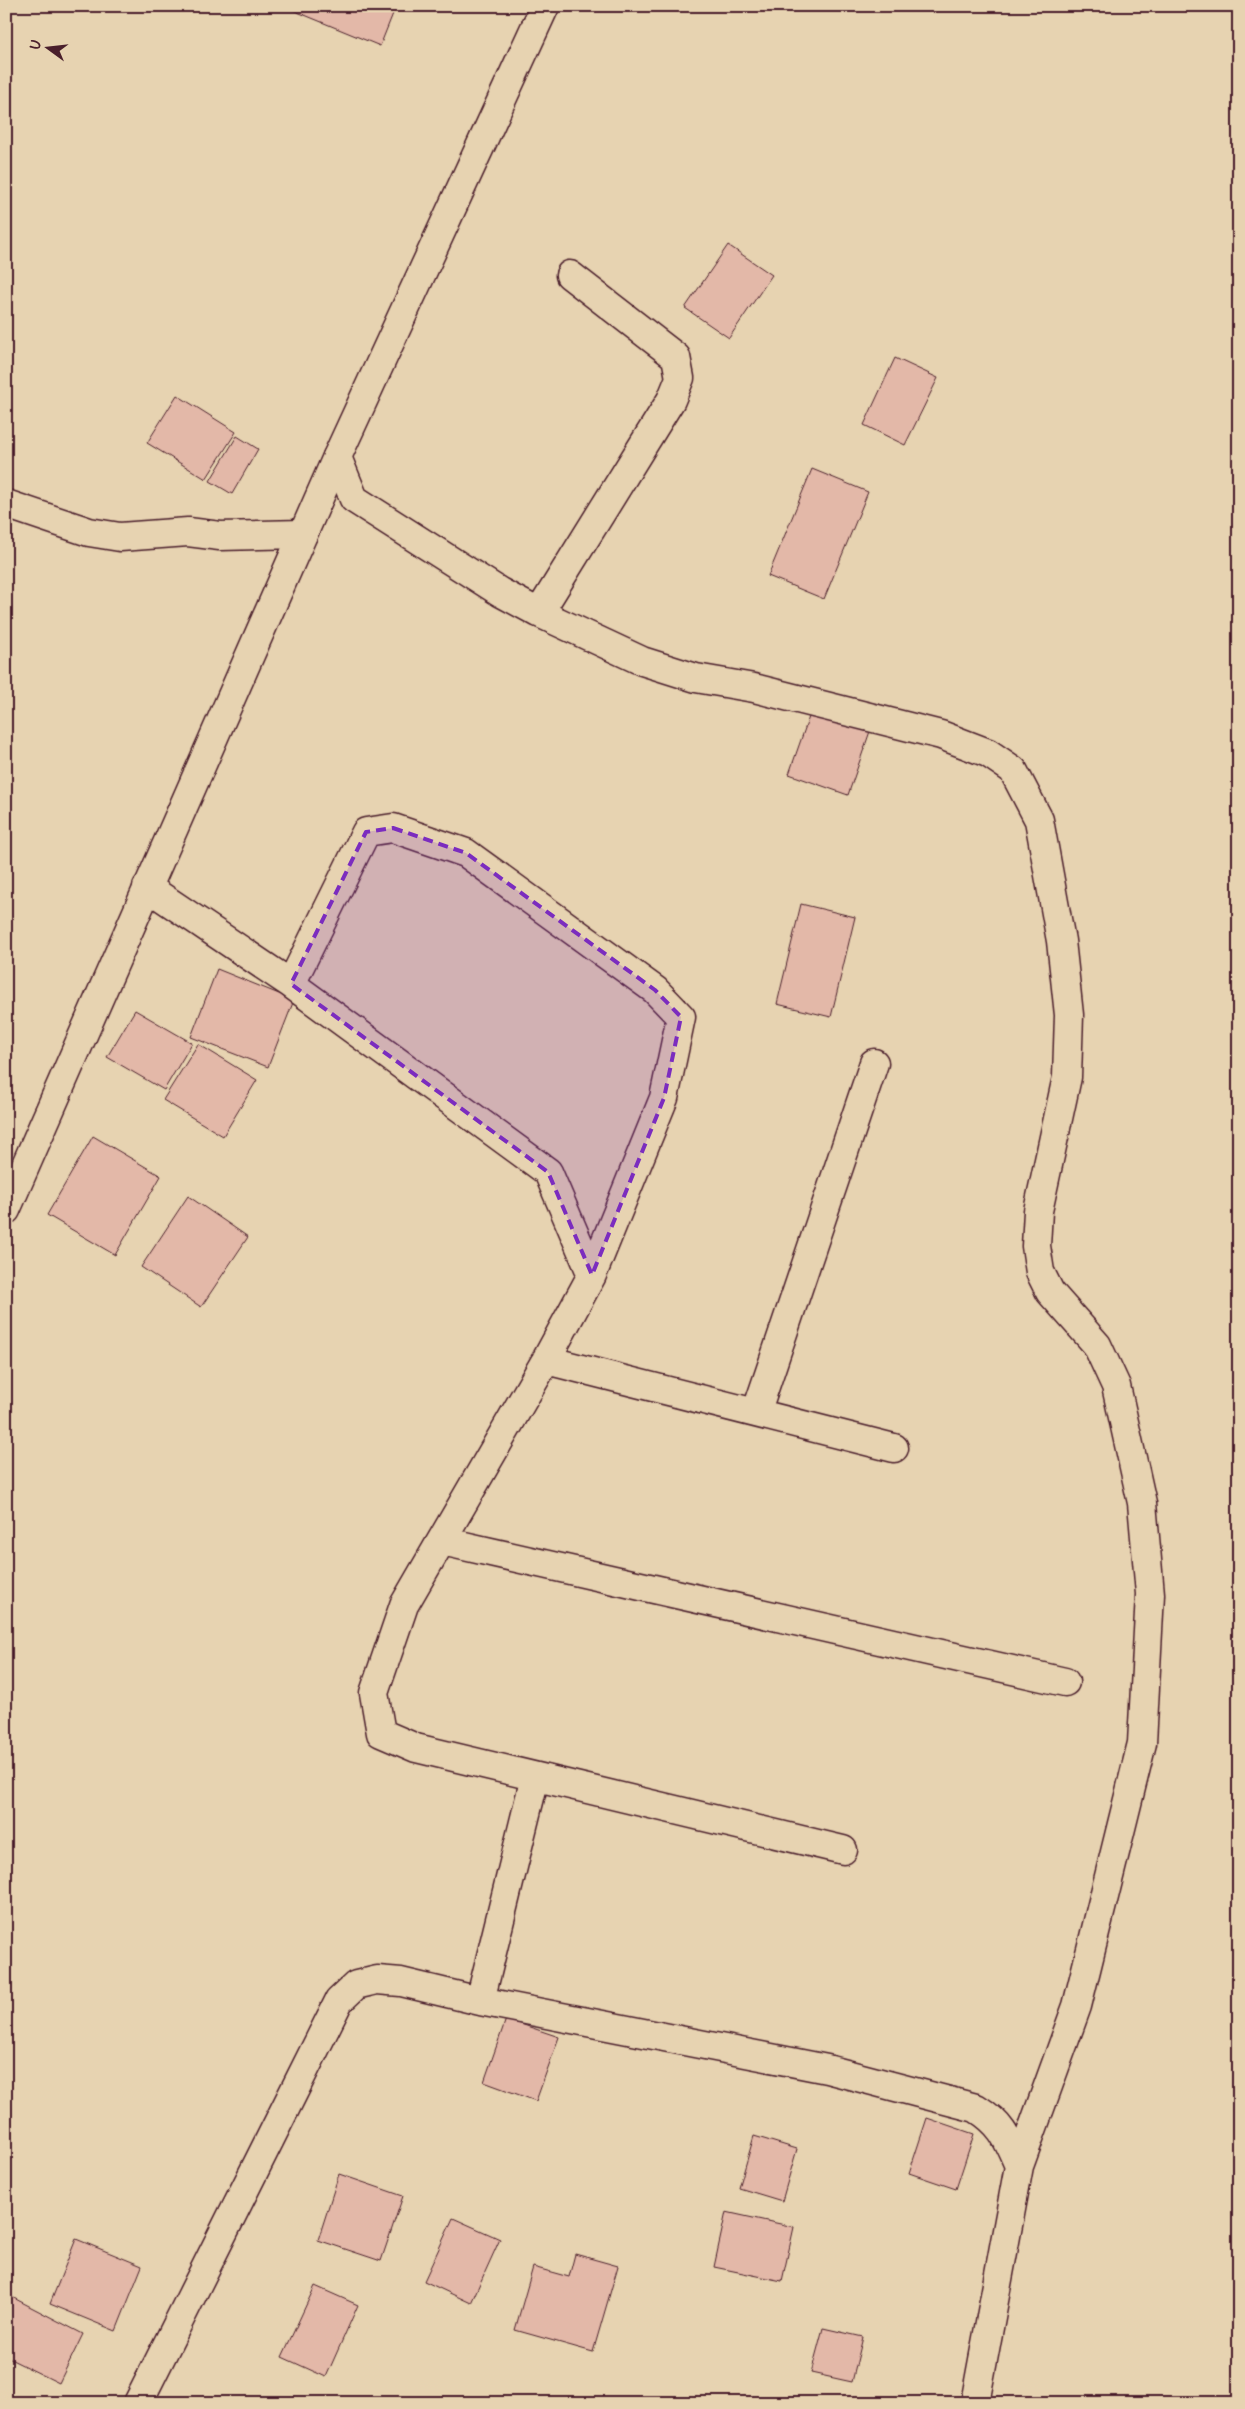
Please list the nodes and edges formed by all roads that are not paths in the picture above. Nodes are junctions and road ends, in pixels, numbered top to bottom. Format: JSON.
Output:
{"nodes":[{"id":1,"x":545,"y":6,"type":"edge"},
{"id":2,"x":570,"y":275,"type":"dead end"},
{"id":3,"x":337,"y":457,"type":"junction"},
{"id":4,"x":6,"y":504,"type":"edge"},
{"id":5,"x":303,"y":534,"type":"junction"},
{"id":6,"x":539,"y":613,"type":"junction"},
{"id":7,"x":147,"y":887,"type":"junction"},
{"id":8,"x":291,"y":984,"type":"junction"},
{"id":9,"x":874,"y":1063,"type":"dead end"},
{"id":10,"x":6,"y":1210,"type":"edge"},
{"id":11,"x":592,"y":1275,"type":"junction"},
{"id":12,"x":546,"y":1360,"type":"junction"},
{"id":13,"x":756,"y":1413,"type":"junction"},
{"id":14,"x":894,"y":1448,"type":"dead end"},
{"id":15,"x":442,"y":1541,"type":"junction"},
{"id":16,"x":1065,"y":1682,"type":"dead end"},
{"id":17,"x":535,"y":1777,"type":"junction"},
{"id":18,"x":844,"y":1850,"type":"dead end"},
{"id":19,"x":480,"y":2001,"type":"junction"},
{"id":20,"x":1019,"y":2166,"type":"junction"},
{"id":21,"x":138,"y":2403,"type":"edge"},
{"id":22,"x":975,"y":2403,"type":"edge"}],
"edges":[{"from":1,"to":3,"type":"street"},
{"from":2,"to":6,"type":"street"},
{"from":3,"to":5,"type":"street"},
{"from":3,"to":6,"type":"street"},
{"from":4,"to":5,"type":"street"},
{"from":5,"to":7,"type":"street"},
{"from":6,"to":20,"type":"street"},
{"from":7,"to":8,"type":"street"},
{"from":7,"to":10,"type":"street"},
{"from":8,"to":11,"type":"street"},
{"from":8,"to":11,"type":"street"},
{"from":9,"to":13,"type":"street"},
{"from":11,"to":12,"type":"street"},
{"from":12,"to":13,"type":"street"},
{"from":12,"to":15,"type":"street"},
{"from":13,"to":14,"type":"street"},
{"from":15,"to":16,"type":"street"},
{"from":15,"to":17,"type":"street"},
{"from":17,"to":18,"type":"street"},
{"from":17,"to":19,"type":"street"},
{"from":19,"to":20,"type":"street"},
{"from":19,"to":21,"type":"street"},
{"from":20,"to":22,"type":"street"}]}
